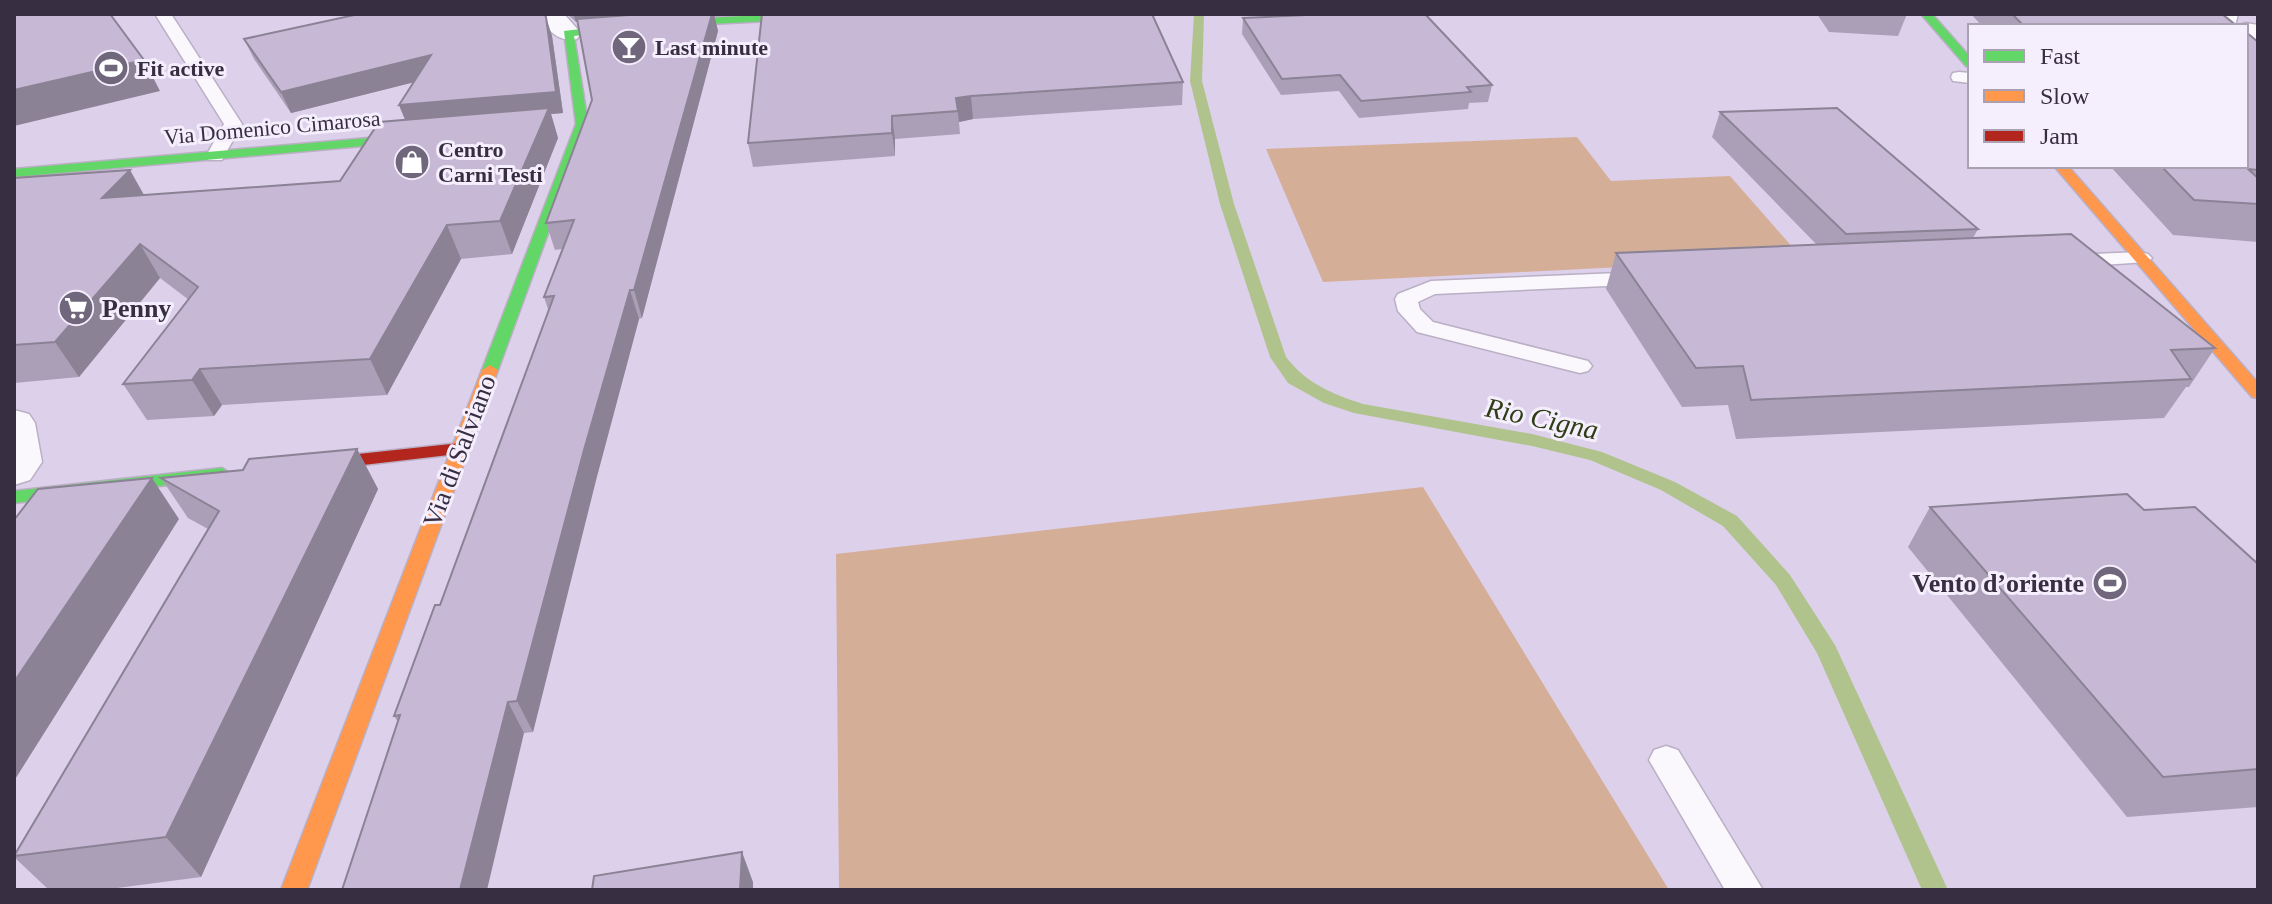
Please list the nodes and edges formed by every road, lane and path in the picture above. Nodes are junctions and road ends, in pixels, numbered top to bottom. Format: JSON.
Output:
{"nodes":[{"id":1,"x":163,"y":14,"type":"edge"},
{"id":2,"x":549,"y":14,"type":"edge"},
{"id":3,"x":847,"y":14,"type":"edge"},
{"id":4,"x":1926,"y":14,"type":"edge"},
{"id":5,"x":764,"y":16,"type":"edge"},
{"id":6,"x":568,"y":33,"type":"junction"},
{"id":7,"x":1966,"y":73,"type":"edge"},
{"id":8,"x":582,"y":124,"type":"junction"},
{"id":9,"x":559,"y":125,"type":"dead end"},
{"id":10,"x":448,"y":135,"type":"edge"},
{"id":11,"x":215,"y":156,"type":"junction"},
{"id":12,"x":2063,"y":168,"type":"edge"},
{"id":13,"x":14,"y":173,"type":"edge"},
{"id":14,"x":2141,"y":258,"type":"junction"},
{"id":15,"x":2047,"y":262,"type":"edge"},
{"id":16,"x":1668,"y":278,"type":"edge"},
{"id":17,"x":1580,"y":366,"type":"dead end"},
{"id":18,"x":2258,"y":393,"type":"edge"},
{"id":19,"x":14,"y":423,"type":"edge"},
{"id":20,"x":460,"y":449,"type":"junction"},
{"id":21,"x":282,"y":468,"type":"edge"},
{"id":22,"x":236,"y":473,"type":"edge"},
{"id":23,"x":20,"y":497,"type":"edge"},
{"id":24,"x":1666,"y":760,"type":"dead end"},
{"id":25,"x":294,"y":890,"type":"edge"},
{"id":26,"x":1745,"y":890,"type":"edge"}],
"edges":[{"from":1,"to":11,"type":"lane"},
{"from":2,"to":6,"type":"street"},
{"from":3,"to":5,"type":"street"},
{"from":4,"to":7,"type":"street"},
{"from":5,"to":6,"type":"street"},
{"from":6,"to":8,"type":"street"},
{"from":8,"to":9,"type":"street"},
{"from":8,"to":20,"type":"street","name":"Via di Salviano"},
{"from":10,"to":11,"type":"street","name":"Via Domenico Cimarosa"},
{"from":11,"to":13,"type":"street","name":"Via Domenico Cimarosa"},
{"from":12,"to":14,"type":"street"},
{"from":14,"to":15,"type":"lane"},
{"from":14,"to":18,"type":"street"},
{"from":16,"to":17,"type":"lane"},
{"from":19,"to":23,"type":"street"},
{"from":20,"to":21,"type":"street"},
{"from":20,"to":25,"type":"street","name":"Via di Salviano"},
{"from":22,"to":23,"type":"street"},
{"from":24,"to":26,"type":"lane"}]}
